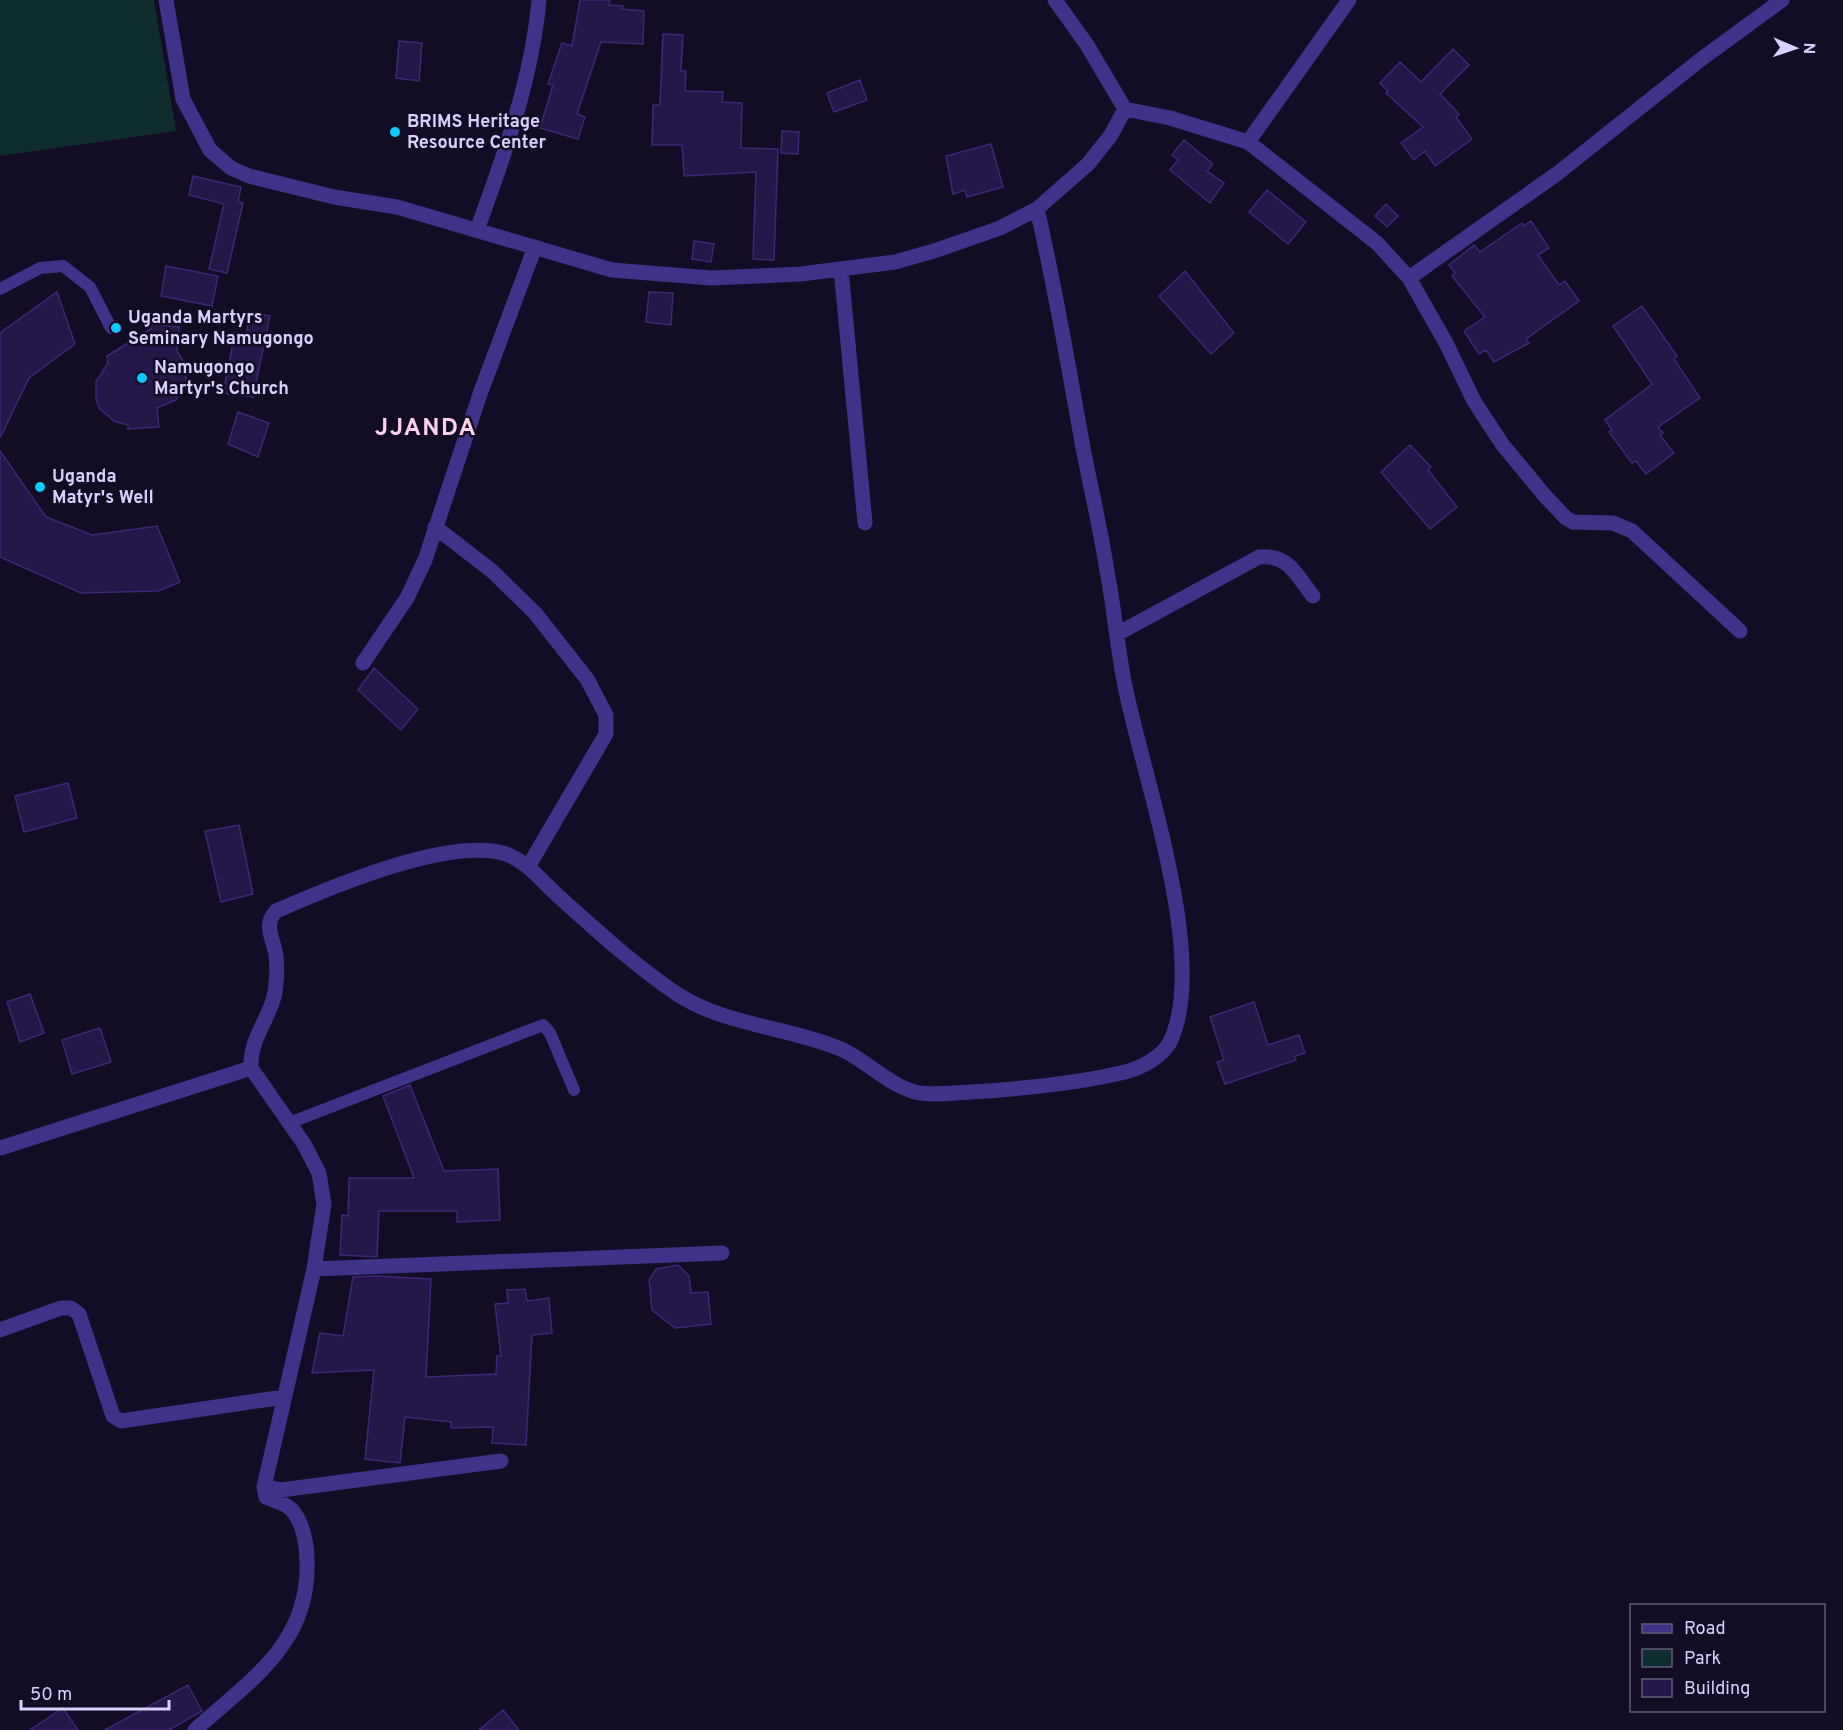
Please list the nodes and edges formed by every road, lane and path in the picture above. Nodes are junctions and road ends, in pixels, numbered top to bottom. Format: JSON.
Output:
{"nodes":[{"id":1,"x":166,"y":0,"type":"edge"},
{"id":2,"x":539,"y":0,"type":"edge"},
{"id":3,"x":1055,"y":0,"type":"edge"},
{"id":4,"x":1349,"y":0,"type":"edge"},
{"id":5,"x":1782,"y":0,"type":"edge"},
{"id":6,"x":1125,"y":109,"type":"junction"},
{"id":7,"x":1248,"y":142,"type":"junction"},
{"id":8,"x":1037,"y":209,"type":"junction"},
{"id":9,"x":477,"y":230,"type":"junction"},
{"id":10,"x":536,"y":247,"type":"junction"},
{"id":11,"x":841,"y":269,"type":"junction"},
{"id":12,"x":1409,"y":278,"type":"junction"},
{"id":13,"x":0,"y":289,"type":"edge"},
{"id":14,"x":111,"y":328,"type":"dead end"},
{"id":15,"x":865,"y":523,"type":"dead end"},
{"id":16,"x":435,"y":526,"type":"junction"},
{"id":17,"x":1313,"y":596,"type":"dead end"},
{"id":18,"x":1740,"y":631,"type":"dead end"},
{"id":19,"x":1117,"y":634,"type":"junction"},
{"id":20,"x":363,"y":663,"type":"dead end"},
{"id":21,"x":528,"y":867,"type":"junction"},
{"id":22,"x":251,"y":1068,"type":"junction"},
{"id":23,"x":574,"y":1090,"type":"dead end"},
{"id":24,"x":289,"y":1123,"type":"junction"},
{"id":25,"x":0,"y":1148,"type":"edge"},
{"id":26,"x":722,"y":1253,"type":"dead end"},
{"id":27,"x":314,"y":1269,"type":"junction"},
{"id":28,"x":0,"y":1330,"type":"edge"},
{"id":29,"x":284,"y":1397,"type":"junction"},
{"id":30,"x":501,"y":1461,"type":"dead end"},
{"id":31,"x":264,"y":1487,"type":"junction"},
{"id":32,"x":195,"y":1730,"type":"edge"}],
"edges":[{"from":1,"to":9,"type":"street"},
{"from":2,"to":9,"type":"street"},
{"from":3,"to":6,"type":"street"},
{"from":4,"to":7,"type":"street"},
{"from":5,"to":12,"type":"street"},
{"from":6,"to":7,"type":"street"},
{"from":6,"to":8,"type":"street"},
{"from":7,"to":12,"type":"street"},
{"from":8,"to":11,"type":"street"},
{"from":8,"to":19,"type":"street"},
{"from":9,"to":10,"type":"street"},
{"from":10,"to":11,"type":"street"},
{"from":10,"to":16,"type":"street"},
{"from":11,"to":15,"type":"street"},
{"from":12,"to":18,"type":"street"},
{"from":13,"to":14,"type":"lane"},
{"from":16,"to":20,"type":"street"},
{"from":16,"to":21,"type":"street"},
{"from":17,"to":19,"type":"street"},
{"from":19,"to":21,"type":"street"},
{"from":21,"to":22,"type":"street"},
{"from":22,"to":24,"type":"street"},
{"from":22,"to":25,"type":"street"},
{"from":23,"to":24,"type":"lane"},
{"from":24,"to":27,"type":"street"},
{"from":26,"to":27,"type":"street"},
{"from":27,"to":29,"type":"street"},
{"from":28,"to":29,"type":"street"},
{"from":29,"to":31,"type":"street"},
{"from":30,"to":31,"type":"street"},
{"from":31,"to":32,"type":"street"}]}
